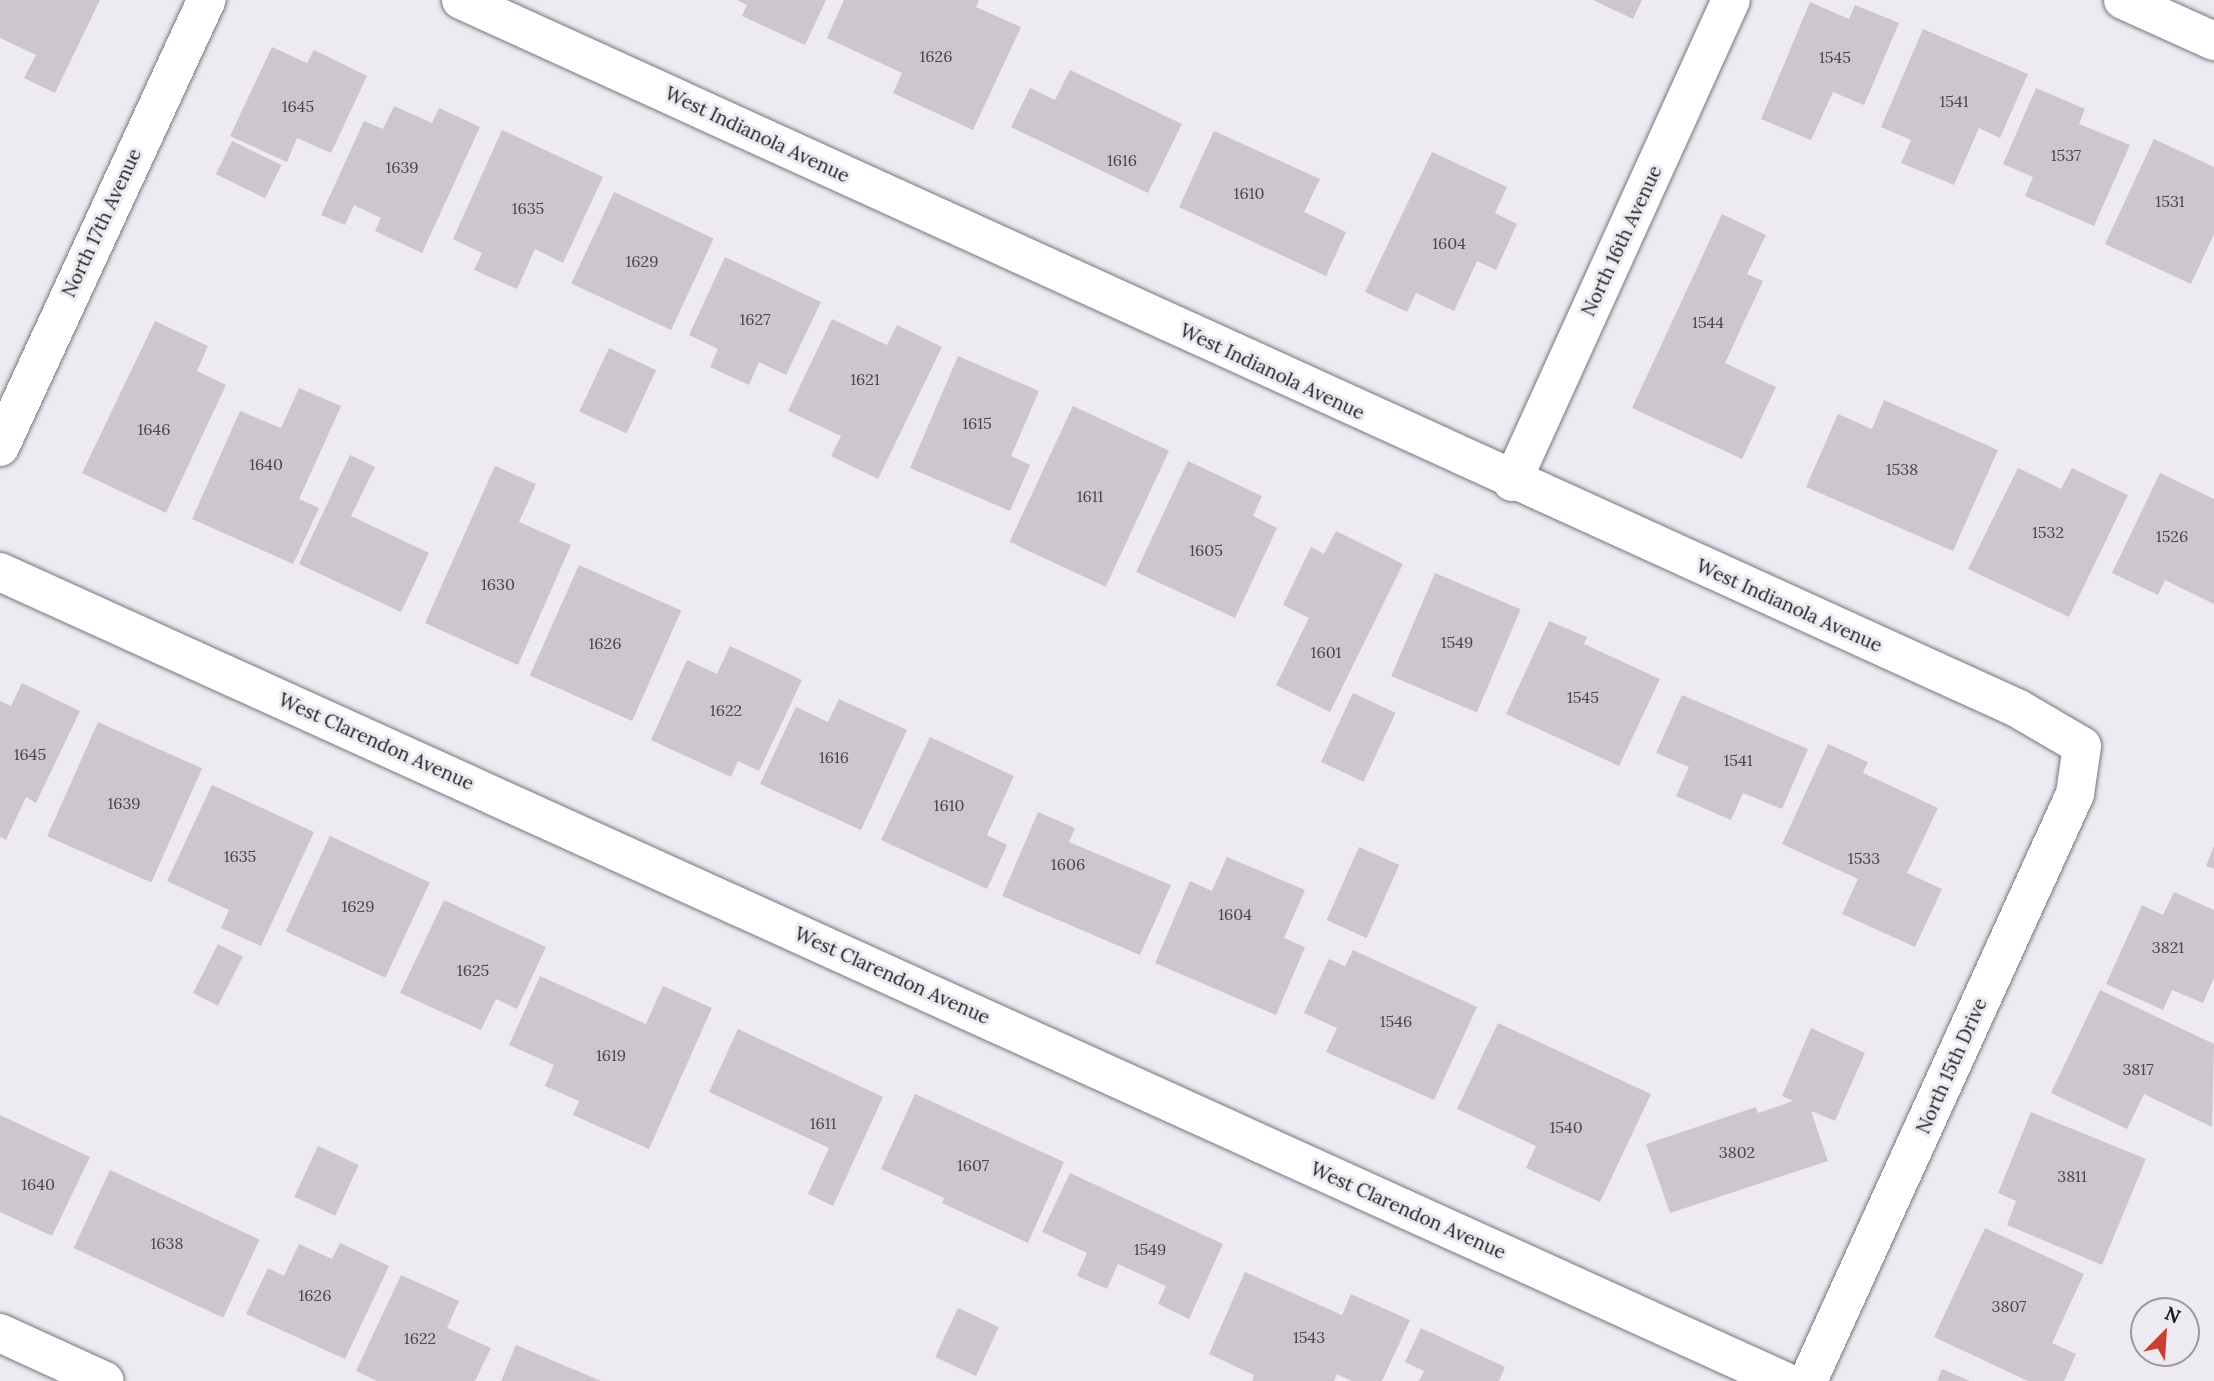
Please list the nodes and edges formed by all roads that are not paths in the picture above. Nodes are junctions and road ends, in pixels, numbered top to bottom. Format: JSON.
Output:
{"nodes":[{"id":1,"x":207,"y":0,"type":"edge"},
{"id":2,"x":461,"y":0,"type":"edge"},
{"id":3,"x":1731,"y":0,"type":"edge"},
{"id":4,"x":2123,"y":0,"type":"edge"},
{"id":5,"x":2214,"y":41,"type":"edge"},
{"id":6,"x":0,"y":447,"type":"edge"},
{"id":7,"x":1512,"y":482,"type":"junction"},
{"id":8,"x":0,"y":572,"type":"edge"},
{"id":9,"x":2082,"y":746,"type":"joint"},
{"id":10,"x":0,"y":1333,"type":"edge"},
{"id":11,"x":105,"y":1381,"type":"edge"},
{"id":12,"x":1784,"y":1381,"type":"edge"},
{"id":13,"x":1808,"y":1381,"type":"edge"}],
"edges":[{"from":1,"to":6,"type":"street","name":"North 17th Avenue"},
{"from":2,"to":7,"type":"street","name":"West Indianola Avenue"},
{"from":3,"to":7,"type":"street","name":"North 16th Avenue"},
{"from":4,"to":5,"type":"street"},
{"from":7,"to":9,"type":"street","name":"West Indianola Avenue"},
{"from":8,"to":12,"type":"street","name":"West Clarendon Avenue"},
{"from":9,"to":13,"type":"street","name":"North 15th Drive"},
{"from":10,"to":11,"type":"street"}]}
